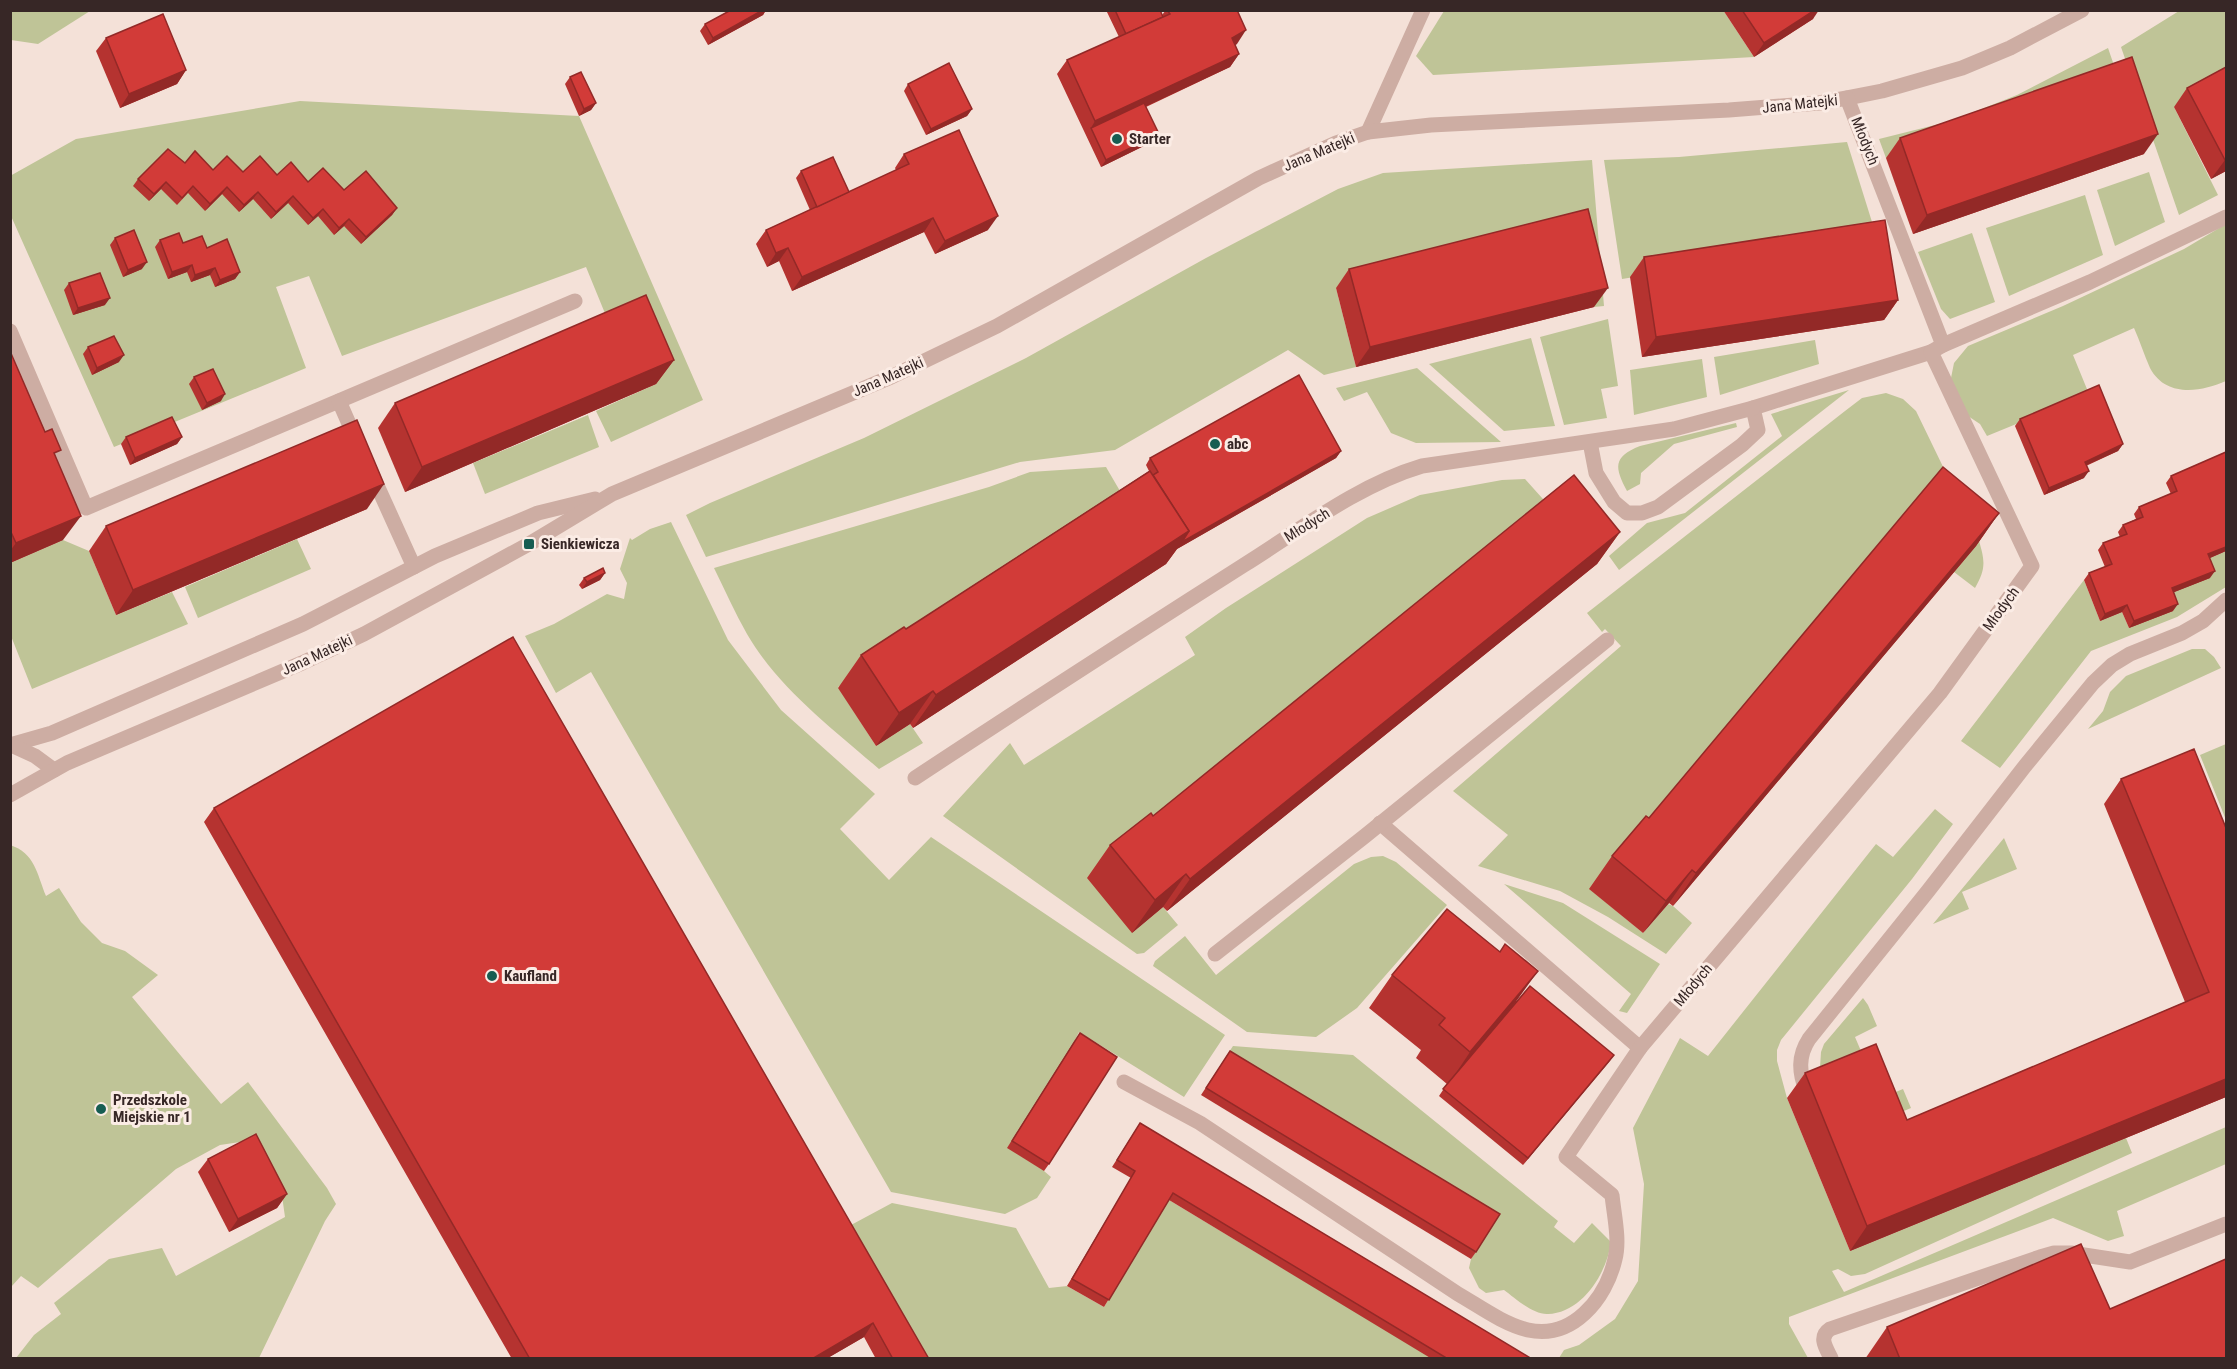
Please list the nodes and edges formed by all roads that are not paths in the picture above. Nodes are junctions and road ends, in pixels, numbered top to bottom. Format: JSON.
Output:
{"nodes":[{"id":1,"x":1423,"y":10,"type":"edge"},
{"id":2,"x":2082,"y":10,"type":"edge"},
{"id":3,"x":1847,"y":98,"type":"junction"},
{"id":4,"x":1368,"y":132,"type":"junction"},
{"id":5,"x":2226,"y":217,"type":"edge"},
{"id":6,"x":575,"y":302,"type":"dead end"},
{"id":7,"x":10,"y":331,"type":"edge"},
{"id":8,"x":1937,"y":349,"type":"junction"},
{"id":9,"x":339,"y":401,"type":"junction"},
{"id":10,"x":1754,"y":408,"type":"junction"},
{"id":11,"x":1590,"y":442,"type":"junction"},
{"id":12,"x":612,"y":494,"type":"junction"},
{"id":13,"x":414,"y":567,"type":"junction"},
{"id":14,"x":2226,"y":600,"type":"edge"},
{"id":15,"x":1607,"y":640,"type":"dead end"},
{"id":16,"x":11,"y":745,"type":"edge"},
{"id":17,"x":54,"y":770,"type":"junction"},
{"id":18,"x":915,"y":777,"type":"dead end"},
{"id":19,"x":10,"y":795,"type":"edge"},
{"id":20,"x":1380,"y":823,"type":"junction"},
{"id":21,"x":1215,"y":954,"type":"dead end"},
{"id":22,"x":1640,"y":1048,"type":"junction"},
{"id":23,"x":1124,"y":1082,"type":"dead end"},
{"id":24,"x":1806,"y":1090,"type":"edge"},
{"id":25,"x":2226,"y":1224,"type":"edge"},
{"id":26,"x":1830,"y":1359,"type":"edge"}],
"edges":[{"from":1,"to":4,"type":"street"},
{"from":2,"to":3,"type":"street","name":"Jana Matejki"},
{"from":3,"to":4,"type":"street","name":"Jana Matejki"},
{"from":3,"to":8,"type":"street","name":"Młodych"},
{"from":4,"to":12,"type":"street","name":"Jana Matejki"},
{"from":5,"to":8,"type":"street","name":"Młodych"},
{"from":6,"to":9,"type":"street"},
{"from":7,"to":9,"type":"street"},
{"from":8,"to":10,"type":"street","name":"Młodych"},
{"from":8,"to":22,"type":"street","name":"Młodych"},
{"from":9,"to":13,"type":"street"},
{"from":10,"to":11,"type":"street","name":"Młodych"},
{"from":10,"to":11,"type":"street"},
{"from":11,"to":18,"type":"street","name":"Młodych"},
{"from":12,"to":13,"type":"street","name":"Jana Matejki"},
{"from":12,"to":17,"type":"street","name":"Jana Matejki"},
{"from":13,"to":16,"type":"street","name":"Jana Matejki"},
{"from":14,"to":24,"type":"street"},
{"from":15,"to":20,"type":"street"},
{"from":16,"to":17,"type":"street"},
{"from":17,"to":19,"type":"street","name":"Jana Matejki"},
{"from":20,"to":21,"type":"street"},
{"from":20,"to":22,"type":"street"},
{"from":22,"to":23,"type":"street","name":"Młodych"},
{"from":25,"to":26,"type":"street"}]}
